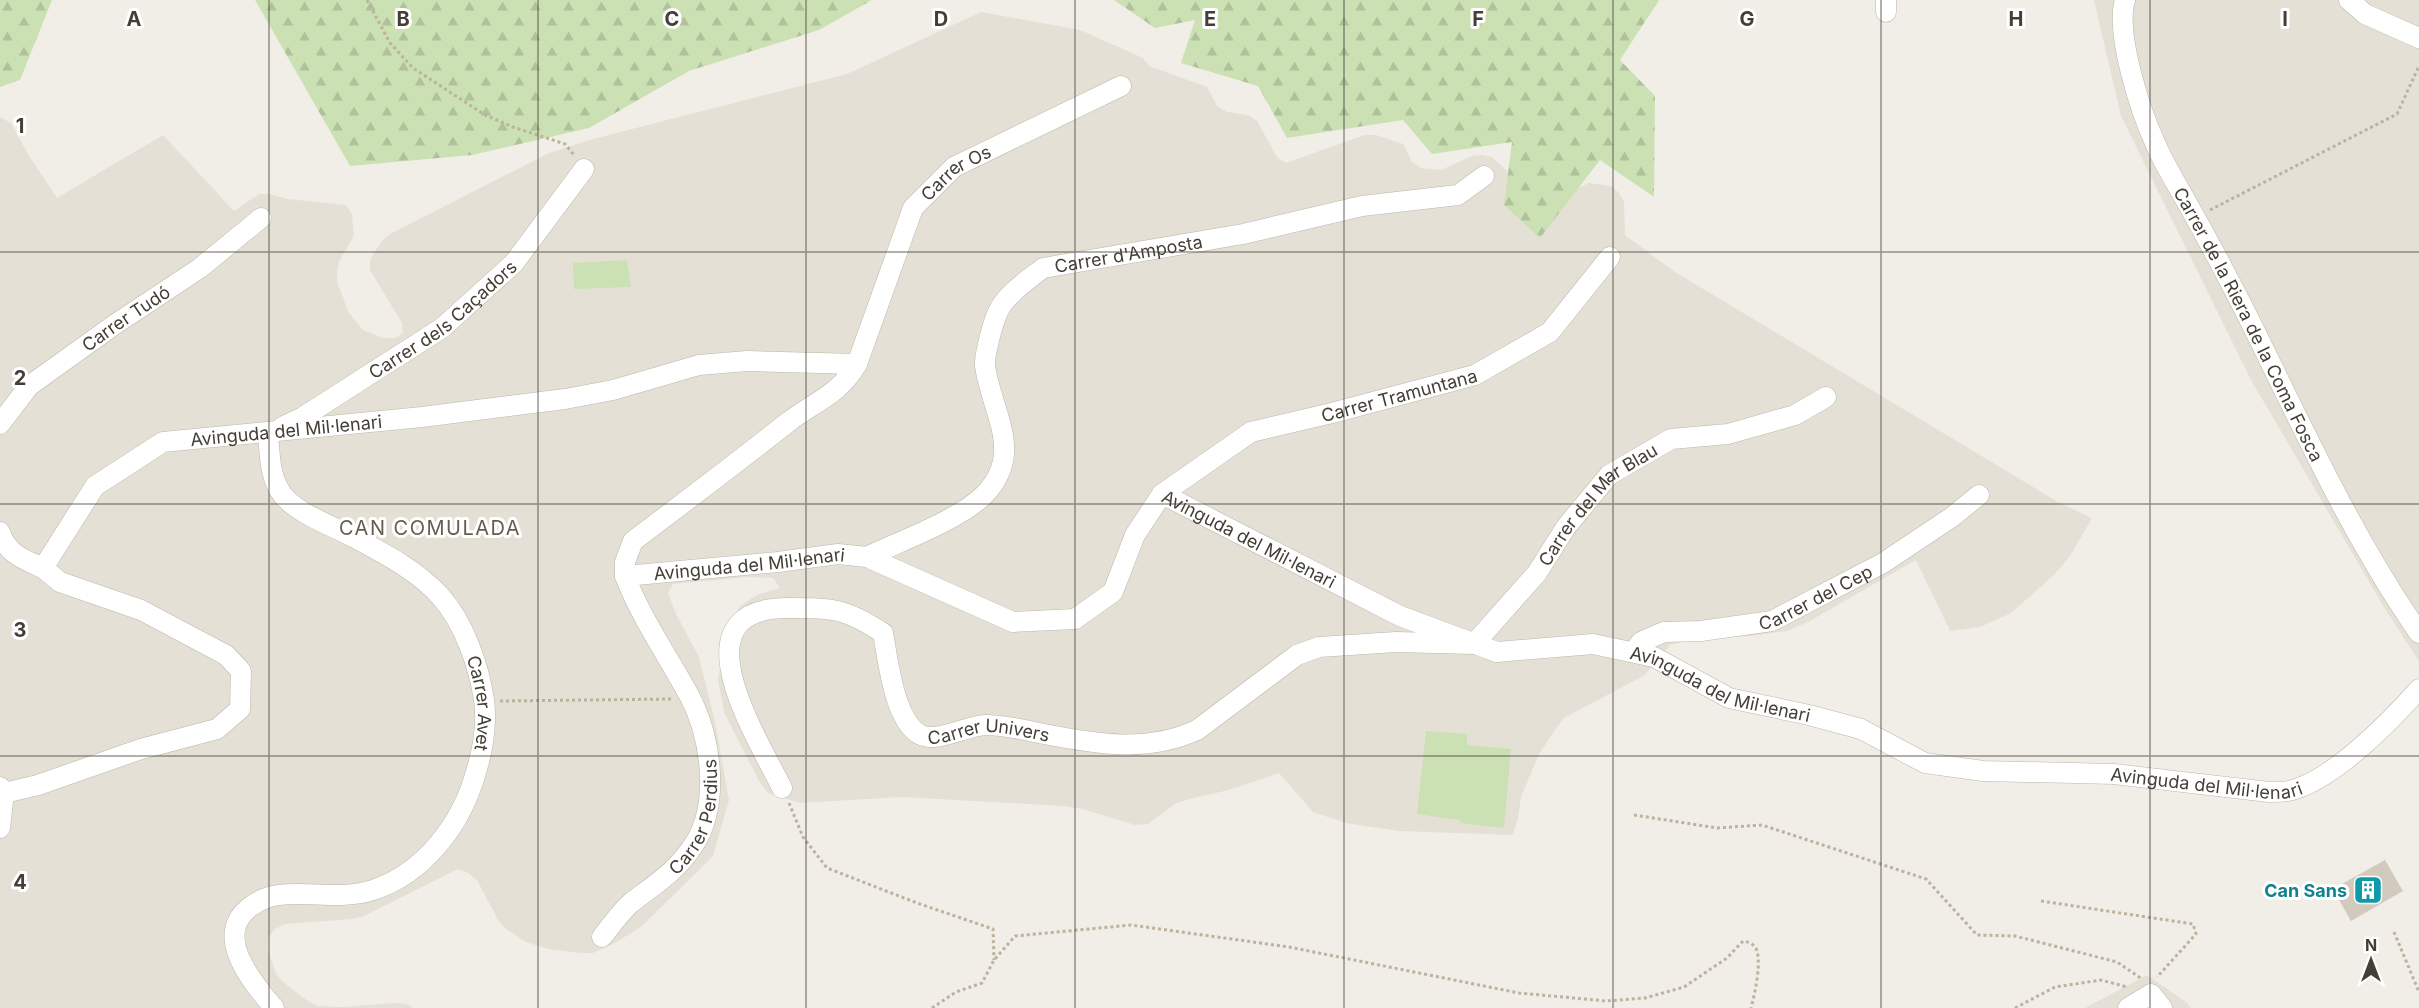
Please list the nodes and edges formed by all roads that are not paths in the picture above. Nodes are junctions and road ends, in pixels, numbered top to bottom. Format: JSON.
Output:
{"nodes":[{"id":1,"x":2125,"y":0,"type":"edge"},
{"id":2,"x":2349,"y":0,"type":"edge"},
{"id":3,"x":2419,"y":38,"type":"edge"},
{"id":4,"x":1121,"y":86,"type":"dead end"},
{"id":5,"x":584,"y":169,"type":"road end"},
{"id":6,"x":1484,"y":176,"type":"dead end"},
{"id":7,"x":261,"y":218,"type":"dead end"},
{"id":8,"x":1610,"y":257,"type":"dead end"},
{"id":9,"x":857,"y":364,"type":"junction"},
{"id":10,"x":1826,"y":397,"type":"dead end"},
{"id":11,"x":0,"y":424,"type":"edge"},
{"id":12,"x":268,"y":433,"type":"junction"},
{"id":13,"x":1162,"y":494,"type":"junction"},
{"id":14,"x":1979,"y":495,"type":"dead end"},
{"id":15,"x":0,"y":532,"type":"edge"},
{"id":16,"x":867,"y":557,"type":"junction"},
{"id":17,"x":43,"y":568,"type":"junction"},
{"id":18,"x":625,"y":576,"type":"junction"},
{"id":19,"x":2419,"y":633,"type":"edge"},
{"id":20,"x":1474,"y":644,"type":"junction"},
{"id":21,"x":1634,"y":652,"type":"junction"},
{"id":22,"x":2419,"y":689,"type":"edge"},
{"id":23,"x":782,"y":788,"type":"road end"},
{"id":24,"x":2,"y":790,"type":"edge"},
{"id":25,"x":0,"y":828,"type":"edge"},
{"id":26,"x":602,"y":937,"type":"dead end"},
{"id":27,"x":2154,"y":996,"type":"edge"},
{"id":28,"x":274,"y":1008,"type":"edge"},
{"id":29,"x":2128,"y":1008,"type":"edge"}],
"edges":[{"from":1,"to":19,"type":"street","name":"Carrer de la Riera de la Coma Fosca"},
{"from":2,"to":3,"type":"street"},
{"from":4,"to":9,"type":"street","name":"Carrer Os"},
{"from":5,"to":12,"type":"street","name":"Carrer dels Caçadors"},
{"from":6,"to":16,"type":"street","name":"Carrer d'Amposta"},
{"from":7,"to":11,"type":"street","name":"Carrer Tudó"},
{"from":8,"to":13,"type":"street","name":"Carrer Tramuntana"},
{"from":9,"to":12,"type":"street","name":"Avinguda del Mil·lenari"},
{"from":9,"to":18,"type":"street","name":"Avinguda del Mil·lenari"},
{"from":10,"to":20,"type":"street","name":"Carrer del Mar Blau"},
{"from":12,"to":17,"type":"street","name":"Avinguda del Mil·lenari"},
{"from":12,"to":28,"type":"street","name":"Carrer Avet"},
{"from":13,"to":16,"type":"street","name":"Avinguda del Mil·lenari"},
{"from":13,"to":20,"type":"street","name":"Avinguda del Mil·lenari"},
{"from":14,"to":21,"type":"street","name":"Carrer del Cep"},
{"from":15,"to":17,"type":"street"},
{"from":16,"to":18,"type":"street","name":"Avinguda del Mil·lenari"},
{"from":17,"to":24,"type":"street"},
{"from":18,"to":26,"type":"street","name":"Carrer Perdius"},
{"from":20,"to":21,"type":"street","name":"Avinguda del Mil·lenari"},
{"from":20,"to":23,"type":"street","name":"Carrer Univers"},
{"from":21,"to":22,"type":"street","name":"Avinguda del Mil·lenari"},
{"from":24,"to":25,"type":"street"},
{"from":27,"to":29,"type":"street"}]}
